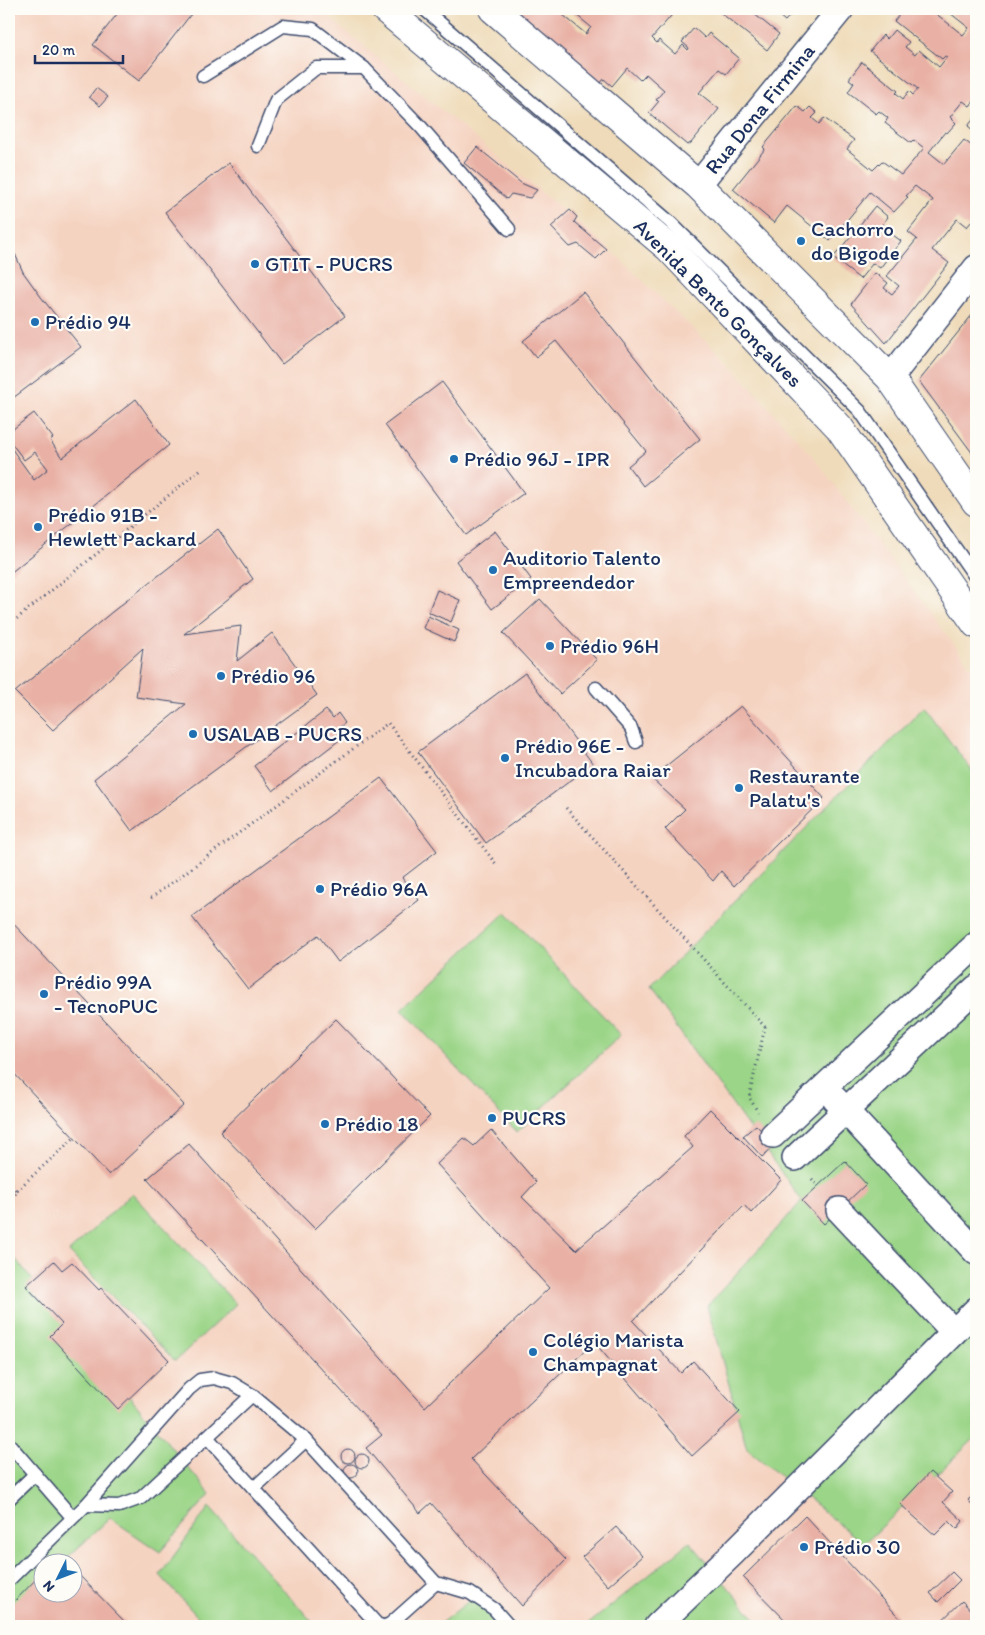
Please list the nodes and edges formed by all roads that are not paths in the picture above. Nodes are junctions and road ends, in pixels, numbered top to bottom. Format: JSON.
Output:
{"nodes":[{"id":1,"x":385,"y":9,"type":"edge"},
{"id":2,"x":424,"y":9,"type":"edge"},
{"id":3,"x":493,"y":9,"type":"edge"},
{"id":4,"x":841,"y":9,"type":"edge"},
{"id":5,"x":364,"y":68,"type":"junction"},
{"id":6,"x":203,"y":76,"type":"dead end"},
{"id":7,"x":258,"y":146,"type":"dead end"},
{"id":8,"x":698,"y":185,"type":"junction"},
{"id":9,"x":509,"y":229,"type":"dead end"},
{"id":10,"x":976,"y":268,"type":"edge"},
{"id":11,"x":890,"y":378,"type":"junction"},
{"id":12,"x":976,"y":502,"type":"edge"},
{"id":13,"x":976,"y":578,"type":"edge"},
{"id":14,"x":976,"y":624,"type":"edge"},
{"id":15,"x":596,"y":688,"type":"dead end"},
{"id":16,"x":636,"y":742,"type":"dead end"},
{"id":17,"x":976,"y":945,"type":"edge"},
{"id":18,"x":976,"y":988,"type":"edge"},
{"id":19,"x":824,"y":1087,"type":"junction"},
{"id":20,"x":846,"y":1111,"type":"junction"},
{"id":21,"x":773,"y":1135,"type":"road end"},
{"id":22,"x":796,"y":1158,"type":"road end"},
{"id":23,"x":839,"y":1210,"type":"dead end"},
{"id":24,"x":976,"y":1252,"type":"edge"},
{"id":25,"x":976,"y":1310,"type":"edge"},
{"id":26,"x":954,"y":1332,"type":"junction"},
{"id":27,"x":252,"y":1395,"type":"junction"},
{"id":28,"x":207,"y":1437,"type":"junction"},
{"id":29,"x":306,"y":1440,"type":"junction"},
{"id":30,"x":9,"y":1444,"type":"edge"},
{"id":31,"x":35,"y":1474,"type":"junction"},
{"id":32,"x":254,"y":1488,"type":"junction"},
{"id":33,"x":9,"y":1499,"type":"edge"},
{"id":34,"x":86,"y":1505,"type":"junction"},
{"id":35,"x":72,"y":1517,"type":"junction"},
{"id":36,"x":9,"y":1580,"type":"edge"},
{"id":37,"x":436,"y":1583,"type":"junction"},
{"id":38,"x":383,"y":1626,"type":"edge"},
{"id":39,"x":509,"y":1626,"type":"edge"},
{"id":40,"x":657,"y":1626,"type":"edge"}],
"edges":[{"from":1,"to":14,"type":"main road","name":"Avenida Bento Gonçalves"},
{"from":2,"to":13,"type":"lane"},
{"from":3,"to":8,"type":"main road"},
{"from":4,"to":8,"type":"street","name":"Rua Dona Firmina"},
{"from":5,"to":6,"type":"lane"},
{"from":5,"to":7,"type":"lane"},
{"from":5,"to":9,"type":"lane"},
{"from":8,"to":11,"type":"main road"},
{"from":10,"to":11,"type":"street"},
{"from":11,"to":12,"type":"main road"},
{"from":15,"to":16,"type":"lane"},
{"from":17,"to":19,"type":"street"},
{"from":18,"to":20,"type":"street"},
{"from":19,"to":20,"type":"street"},
{"from":19,"to":21,"type":"street"},
{"from":20,"to":22,"type":"street"},
{"from":20,"to":24,"type":"street"},
{"from":23,"to":26,"type":"street"},
{"from":25,"to":26,"type":"street"},
{"from":26,"to":40,"type":"street"},
{"from":27,"to":28,"type":"lane"},
{"from":27,"to":29,"type":"lane"},
{"from":27,"to":34,"type":"lane"},
{"from":28,"to":32,"type":"lane"},
{"from":28,"to":34,"type":"lane"},
{"from":29,"to":32,"type":"lane"},
{"from":29,"to":37,"type":"lane"},
{"from":30,"to":31,"type":"lane"},
{"from":31,"to":33,"type":"lane"},
{"from":31,"to":35,"type":"lane"},
{"from":32,"to":38,"type":"lane"},
{"from":34,"to":35,"type":"lane"},
{"from":35,"to":36,"type":"lane"},
{"from":37,"to":38,"type":"lane"},
{"from":37,"to":39,"type":"lane"}]}
